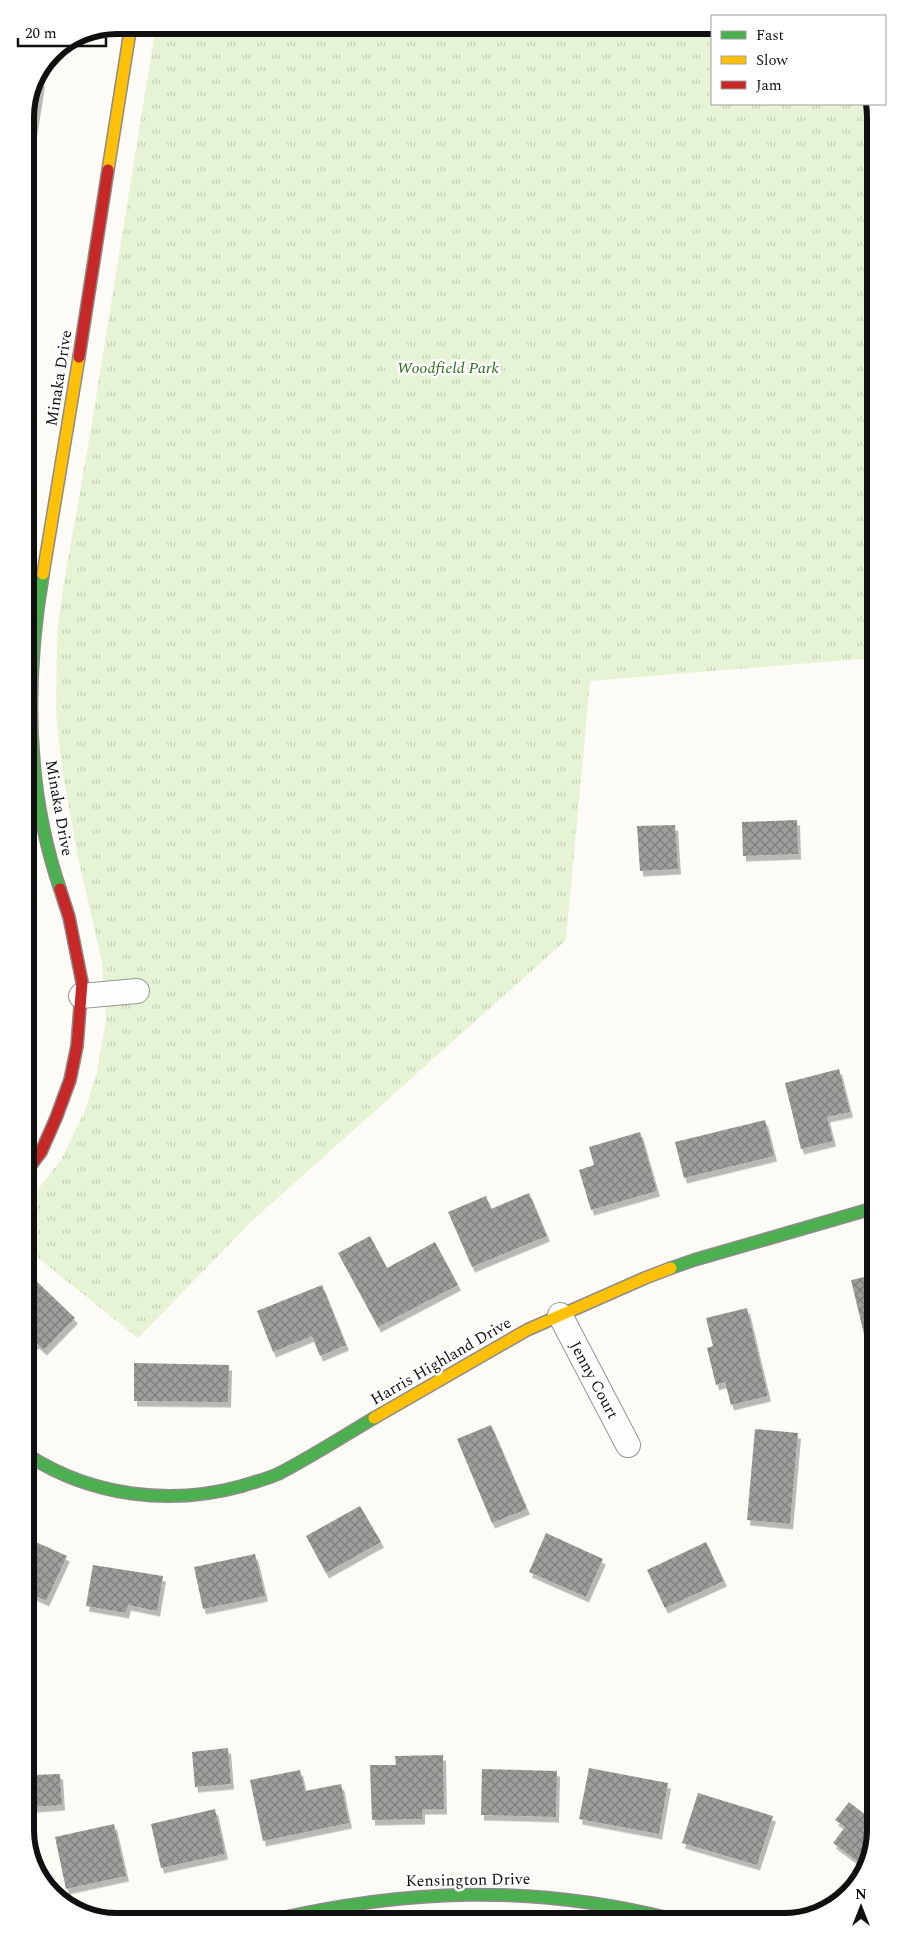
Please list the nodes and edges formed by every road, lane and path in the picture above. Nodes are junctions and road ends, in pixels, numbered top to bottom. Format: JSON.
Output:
{"nodes":[{"id":1,"x":130,"y":34,"type":"edge"},
{"id":2,"x":34,"y":633,"type":"edge"},
{"id":3,"x":34,"y":768,"type":"edge"},
{"id":4,"x":137,"y":991,"type":"dead end"},
{"id":5,"x":82,"y":996,"type":"junction"},
{"id":6,"x":34,"y":1160,"type":"edge"},
{"id":7,"x":867,"y":1210,"type":"edge"},
{"id":8,"x":560,"y":1315,"type":"junction"},
{"id":9,"x":628,"y":1445,"type":"dead end"},
{"id":10,"x":34,"y":1459,"type":"edge"},
{"id":11,"x":300,"y":1913,"type":"edge"},
{"id":12,"x":646,"y":1913,"type":"edge"}],
"edges":[{"from":1,"to":2,"type":"street","name":"Minaka Drive"},
{"from":3,"to":5,"type":"street","name":"Minaka Drive"},
{"from":4,"to":5,"type":"street"},
{"from":5,"to":6,"type":"street","name":"Minaka Drive"},
{"from":7,"to":8,"type":"street","name":"Harris Highland Drive"},
{"from":8,"to":9,"type":"street","name":"Jenny Court"},
{"from":8,"to":10,"type":"street","name":"Harris Highland Drive"},
{"from":11,"to":12,"type":"street","name":"Kensington Drive"}]}
